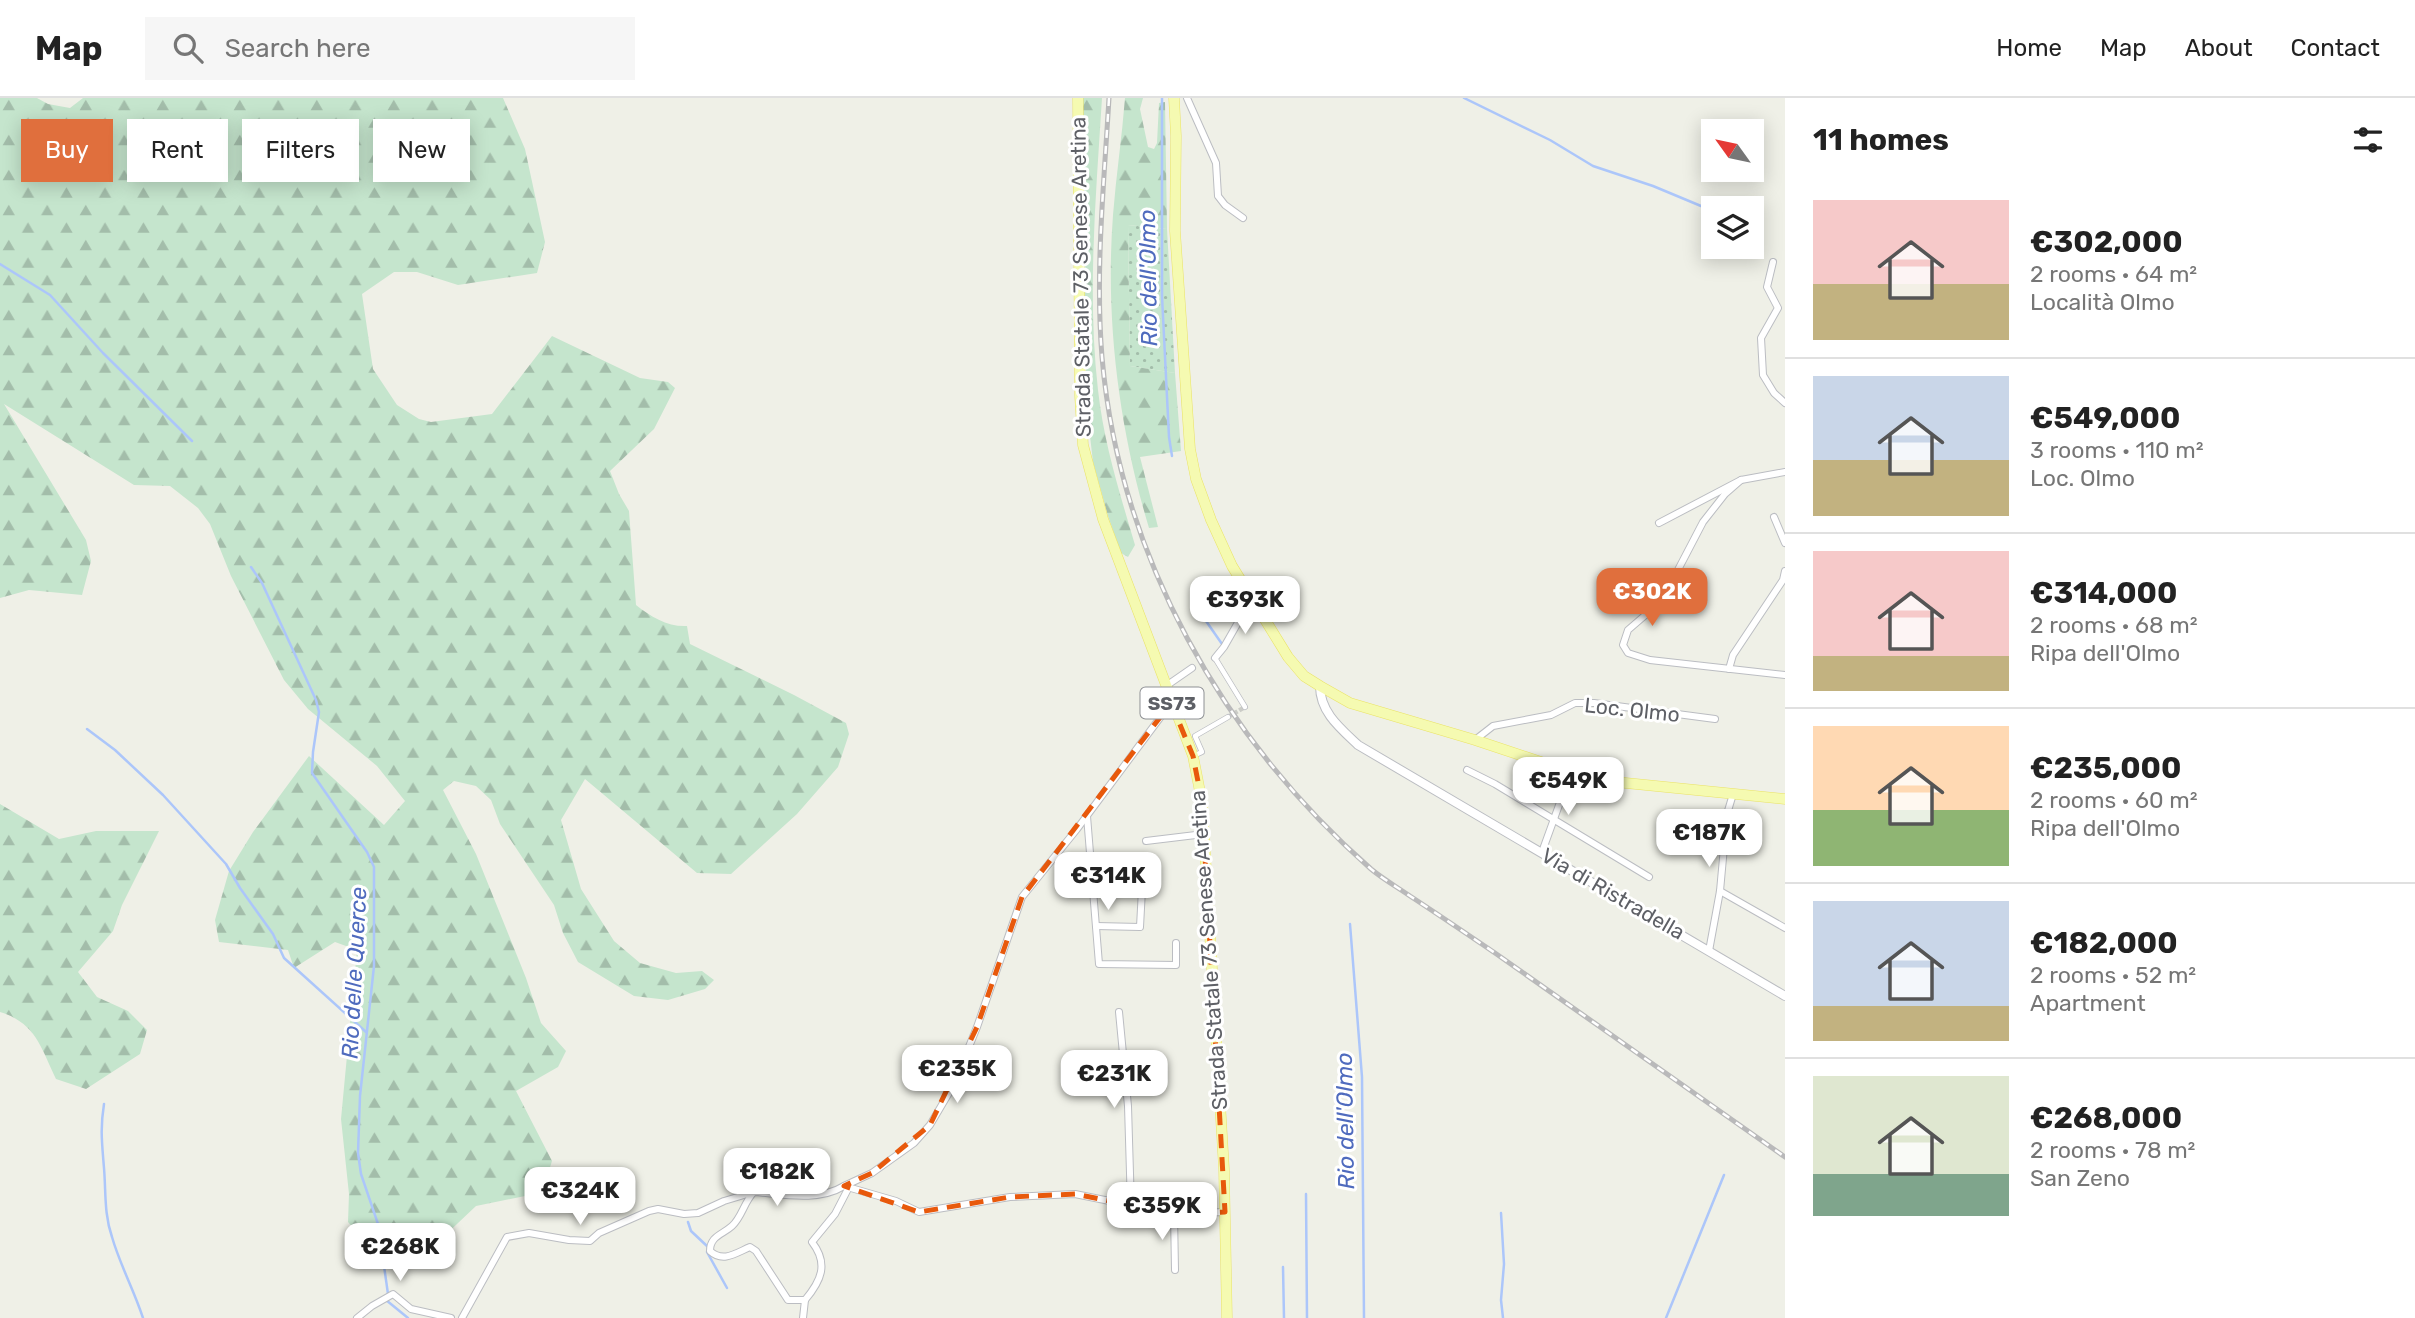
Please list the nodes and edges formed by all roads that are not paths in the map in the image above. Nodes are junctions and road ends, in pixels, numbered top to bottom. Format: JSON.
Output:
{"nodes":[{"id":1,"x":1078,"y":98,"type":"edge"},
{"id":2,"x":1174,"y":98,"type":"edge"},
{"id":3,"x":1187,"y":98,"type":"edge"},
{"id":4,"x":1243,"y":218,"type":"dead end"},
{"id":5,"x":1773,"y":262,"type":"dead end"},
{"id":6,"x":1785,"y":403,"type":"edge"},
{"id":7,"x":1785,"y":472,"type":"edge"},
{"id":8,"x":1741,"y":480,"type":"junction"},
{"id":9,"x":1774,"y":517,"type":"dead end"},
{"id":10,"x":1659,"y":523,"type":"dead end"},
{"id":11,"x":1785,"y":543,"type":"edge"},
{"id":12,"x":1785,"y":571,"type":"edge"},
{"id":13,"x":1252,"y":597,"type":"junction"},
{"id":14,"x":1215,"y":658,"type":"joint"},
{"id":15,"x":1192,"y":668,"type":"dead end"},
{"id":16,"x":1729,"y":669,"type":"junction"},
{"id":17,"x":1785,"y":675,"type":"edge"},
{"id":18,"x":1166,"y":686,"type":"junction"},
{"id":19,"x":1320,"y":686,"type":"junction"},
{"id":20,"x":1171,"y":703,"type":"junction"},
{"id":21,"x":1245,"y":707,"type":"dead end"},
{"id":22,"x":1228,"y":717,"type":"tunnel mouth"},
{"id":23,"x":1715,"y":719,"type":"dead end"},
{"id":24,"x":1475,"y":740,"type":"junction"},
{"id":25,"x":1193,"y":756,"type":"junction"},
{"id":26,"x":1467,"y":770,"type":"dead end"},
{"id":27,"x":1571,"y":772,"type":"junction"},
{"id":28,"x":1733,"y":794,"type":"junction"},
{"id":29,"x":1785,"y":799,"type":"edge"},
{"id":30,"x":1087,"y":816,"type":"junction"},
{"id":31,"x":1552,"y":820,"type":"junction"},
{"id":32,"x":1205,"y":834,"type":"junction"},
{"id":33,"x":1146,"y":841,"type":"dead end"},
{"id":34,"x":1542,"y":852,"type":"junction"},
{"id":35,"x":1649,"y":877,"type":"dead end"},
{"id":36,"x":1142,"y":889,"type":"dead end"},
{"id":37,"x":1720,"y":891,"type":"junction"},
{"id":38,"x":1096,"y":926,"type":"junction"},
{"id":39,"x":1785,"y":928,"type":"edge"},
{"id":40,"x":1176,"y":943,"type":"dead end"},
{"id":41,"x":1709,"y":951,"type":"junction"},
{"id":42,"x":1785,"y":996,"type":"edge"},
{"id":43,"x":1119,"y":1012,"type":"dead end"},
{"id":44,"x":847,"y":1186,"type":"junction"},
{"id":45,"x":754,"y":1192,"type":"junction"},
{"id":46,"x":1131,"y":1207,"type":"junction"},
{"id":47,"x":1225,"y":1212,"type":"junction"},
{"id":48,"x":1174,"y":1214,"type":"junction"},
{"id":49,"x":1175,"y":1270,"type":"dead end"},
{"id":50,"x":805,"y":1300,"type":"junction"},
{"id":51,"x":357,"y":1318,"type":"edge"},
{"id":52,"x":451,"y":1318,"type":"edge"},
{"id":53,"x":462,"y":1318,"type":"edge"},
{"id":54,"x":803,"y":1318,"type":"edge"},
{"id":55,"x":1227,"y":1318,"type":"edge"}],
"edges":[{"from":1,"to":18,"type":"main road","name":"Strada Statale 73 Senese Aretina","number":"SS73"},
{"from":2,"to":13,"type":"main road"},
{"from":3,"to":4,"type":"street"},
{"from":5,"to":6,"type":"street"},
{"from":7,"to":8,"type":"street"},
{"from":8,"to":10,"type":"street"},
{"from":8,"to":16,"type":"street"},
{"from":9,"to":11,"type":"street"},
{"from":12,"to":16,"type":"street"},
{"from":13,"to":14,"type":"street"},
{"from":13,"to":19,"type":"main road"},
{"from":14,"to":21,"type":"street"},
{"from":15,"to":18,"type":"street"},
{"from":16,"to":17,"type":"street"},
{"from":18,"to":20,"type":"main road","name":"Strada Statale 73 Senese Aretina","number":"SS73"},
{"from":19,"to":24,"type":"main road"},
{"from":19,"to":34,"type":"street","name":"Via di Ristradella"},
{"from":20,"to":25,"type":"main road","name":"Strada Statale 73 Senese Aretina","number":"SS73"},
{"from":20,"to":30,"type":"street"},
{"from":22,"to":25,"type":"street"},
{"from":23,"to":24,"type":"street","name":"Loc. Olmo"},
{"from":24,"to":27,"type":"main road"},
{"from":25,"to":32,"type":"main road","name":"Strada Statale 73 Senese Aretina","number":"SS73"},
{"from":26,"to":31,"type":"street"},
{"from":27,"to":28,"type":"main road"},
{"from":27,"to":31,"type":"street"},
{"from":28,"to":29,"type":"main road"},
{"from":28,"to":37,"type":"street"},
{"from":30,"to":38,"type":"street"},
{"from":30,"to":44,"type":"street"},
{"from":31,"to":34,"type":"street"},
{"from":31,"to":35,"type":"street"},
{"from":32,"to":33,"type":"street"},
{"from":32,"to":47,"type":"main road","name":"Strada Statale 73 Senese Aretina","number":"SS73"},
{"from":34,"to":41,"type":"street","name":"Via di Ristradella"},
{"from":36,"to":38,"type":"street"},
{"from":37,"to":39,"type":"street"},
{"from":37,"to":41,"type":"street"},
{"from":38,"to":40,"type":"street"},
{"from":41,"to":42,"type":"street","name":"Via di Ristradella"},
{"from":43,"to":46,"type":"street"},
{"from":44,"to":45,"type":"street"},
{"from":44,"to":46,"type":"street"},
{"from":44,"to":50,"type":"street"},
{"from":45,"to":50,"type":"street"},
{"from":45,"to":53,"type":"street"},
{"from":46,"to":48,"type":"street"},
{"from":47,"to":48,"type":"street"},
{"from":47,"to":55,"type":"main road","name":"Strada Statale 73 Senese Aretina","number":"SS73"},
{"from":48,"to":49,"type":"street"},
{"from":50,"to":54,"type":"street"},
{"from":51,"to":52,"type":"street"}]}
